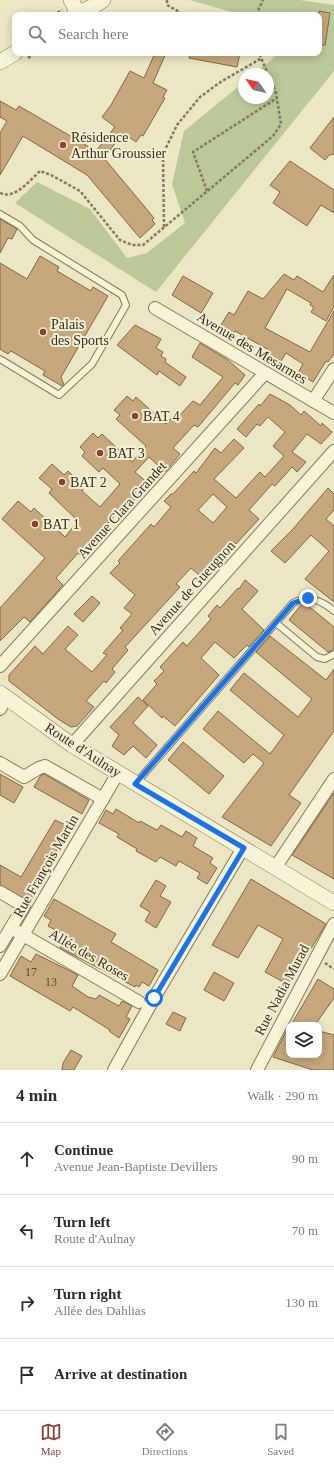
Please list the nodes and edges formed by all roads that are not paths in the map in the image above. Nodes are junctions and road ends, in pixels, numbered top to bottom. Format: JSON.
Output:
{"nodes":[{"id":1,"x":90,"y":0,"type":"edge"},
{"id":2,"x":103,"y":0,"type":"edge"},
{"id":3,"x":74,"y":9,"type":"edge"},
{"id":4,"x":12,"y":55,"type":"edge"},
{"id":5,"x":0,"y":62,"type":"edge"},
{"id":6,"x":0,"y":214,"type":"edge"},
{"id":7,"x":155,"y":308,"type":"dead end"},
{"id":8,"x":0,"y":359,"type":"edge"},
{"id":9,"x":334,"y":369,"type":"edge"},
{"id":10,"x":265,"y":373,"type":"junction"},
{"id":11,"x":313,"y":401,"type":"junction"},
{"id":12,"x":334,"y":413,"type":"edge"},
{"id":13,"x":334,"y":451,"type":"edge"},
{"id":14,"x":334,"y":611,"type":"edge"},
{"id":15,"x":276,"y":623,"type":"junction"},
{"id":16,"x":334,"y":654,"type":"edge"},
{"id":17,"x":0,"y":666,"type":"edge"},
{"id":18,"x":2,"y":700,"type":"edge"},
{"id":19,"x":72,"y":745,"type":"junction"},
{"id":20,"x":0,"y":763,"type":"edge"},
{"id":21,"x":118,"y":773,"type":"junction"},
{"id":22,"x":334,"y":780,"type":"edge"},
{"id":23,"x":135,"y":784,"type":"junction"},
{"id":24,"x":103,"y":799,"type":"junction"},
{"id":25,"x":244,"y":848,"type":"junction"},
{"id":26,"x":275,"y":868,"type":"junction"},
{"id":27,"x":0,"y":892,"type":"edge"},
{"id":28,"x":334,"y":903,"type":"edge"},
{"id":29,"x":334,"y":924,"type":"edge"},
{"id":30,"x":10,"y":928,"type":"junction"},
{"id":31,"x":23,"y":935,"type":"junction"},
{"id":32,"x":0,"y":946,"type":"edge"},
{"id":33,"x":0,"y":974,"type":"edge"},
{"id":34,"x":139,"y":1002,"type":"dead end"},
{"id":35,"x":114,"y":1070,"type":"edge"},
{"id":36,"x":257,"y":1070,"type":"edge"}],
"edges":[{"from":1,"to":3,"type":"street"},
{"from":2,"to":3,"type":"street"},
{"from":4,"to":5,"type":"street"},
{"from":6,"to":8,"type":"lane"},
{"from":7,"to":10,"type":"street","name":"Avenue des Mesarmes"},
{"from":9,"to":11,"type":"street"},
{"from":10,"to":11,"type":"street","name":"Avenue des Mesarmes"},
{"from":10,"to":17,"type":"street","name":"Avenue Clara Grandet"},
{"from":11,"to":12,"type":"street","name":"Avenue des Mesarmes"},
{"from":13,"to":19,"type":"street","name":"Avenue de Gueugnon"},
{"from":14,"to":15,"type":"lane"},
{"from":15,"to":16,"type":"lane"},
{"from":15,"to":23,"type":"lane"},
{"from":18,"to":19,"type":"street","name":"Route d'Aulnay"},
{"from":19,"to":21,"type":"street","name":"Route d'Aulnay"},
{"from":20,"to":24,"type":"street"},
{"from":21,"to":23,"type":"street","name":"Route d'Aulnay"},
{"from":21,"to":24,"type":"street","name":"Rue François Martin"},
{"from":22,"to":26,"type":"street"},
{"from":23,"to":25,"type":"street","name":"Route d'Aulnay"},
{"from":24,"to":31,"type":"street","name":"Rue François Martin"},
{"from":25,"to":26,"type":"street","name":"Route d'Aulnay"},
{"from":25,"to":35,"type":"street"},
{"from":26,"to":28,"type":"street","name":"Route d'Aulnay"},
{"from":27,"to":30,"type":"street"},
{"from":29,"to":36,"type":"street","name":"Rue Nadia Murad"},
{"from":30,"to":31,"type":"street","name":"Allée des Roses"},
{"from":30,"to":32,"type":"street"},
{"from":31,"to":33,"type":"street","name":"Rue François Martin"},
{"from":31,"to":34,"type":"street","name":"Allée des Roses"}]}
